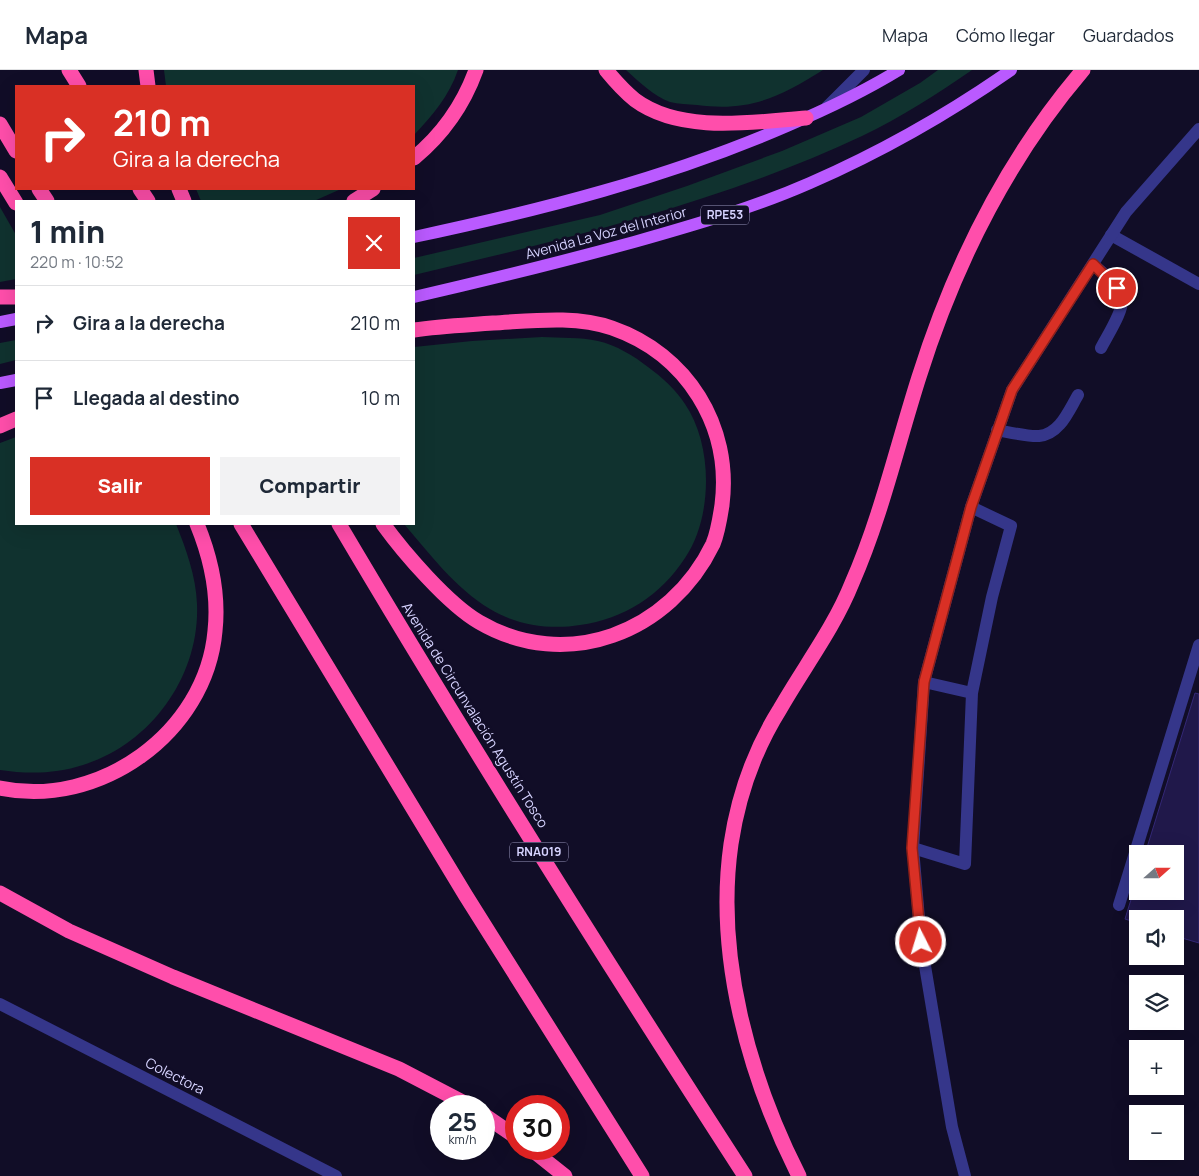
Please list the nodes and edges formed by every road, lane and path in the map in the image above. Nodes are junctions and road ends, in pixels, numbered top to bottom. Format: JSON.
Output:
{"nodes":[{"id":1,"x":69,"y":70,"type":"edge"},
{"id":2,"x":146,"y":70,"type":"edge"},
{"id":3,"x":476,"y":70,"type":"edge"},
{"id":4,"x":606,"y":70,"type":"edge"},
{"id":5,"x":864,"y":70,"type":"edge"},
{"id":6,"x":899,"y":70,"type":"edge"},
{"id":7,"x":1011,"y":70,"type":"edge"},
{"id":8,"x":1083,"y":70,"type":"edge"},
{"id":9,"x":78,"y":85,"type":"edge"},
{"id":10,"x":148,"y":85,"type":"edge"},
{"id":11,"x":825,"y":109,"type":"junction"},
{"id":12,"x":806,"y":118,"type":"junction"},
{"id":13,"x":0,"y":124,"type":"edge"},
{"id":14,"x":1199,"y":129,"type":"edge"},
{"id":15,"x":15,"y":149,"type":"edge"},
{"id":16,"x":415,"y":157,"type":"edge"},
{"id":17,"x":0,"y":177,"type":"edge"},
{"id":18,"x":371,"y":190,"type":"edge"},
{"id":19,"x":356,"y":200,"type":"edge"},
{"id":20,"x":15,"y":201,"type":"edge"},
{"id":21,"x":1111,"y":235,"type":"junction"},
{"id":22,"x":415,"y":237,"type":"edge"},
{"id":23,"x":1093,"y":264,"type":"junction"},
{"id":24,"x":1199,"y":284,"type":"edge"},
{"id":25,"x":0,"y":297,"type":"edge"},
{"id":26,"x":15,"y":297,"type":"edge"},
{"id":27,"x":415,"y":297,"type":"edge"},
{"id":28,"x":15,"y":319,"type":"edge"},
{"id":29,"x":0,"y":322,"type":"edge"},
{"id":30,"x":415,"y":330,"type":"edge"},
{"id":31,"x":1101,"y":348,"type":"dead end"},
{"id":32,"x":15,"y":380,"type":"edge"},
{"id":33,"x":0,"y":384,"type":"edge"},
{"id":34,"x":1078,"y":395,"type":"dead end"},
{"id":35,"x":15,"y":419,"type":"edge"},
{"id":36,"x":0,"y":426,"type":"edge"},
{"id":37,"x":997,"y":430,"type":"junction"},
{"id":38,"x":971,"y":507,"type":"junction"},
{"id":39,"x":198,"y":525,"type":"edge"},
{"id":40,"x":242,"y":525,"type":"edge"},
{"id":41,"x":340,"y":525,"type":"edge"},
{"id":42,"x":384,"y":525,"type":"edge"},
{"id":43,"x":1199,"y":645,"type":"edge"},
{"id":44,"x":924,"y":682,"type":"junction"},
{"id":45,"x":972,"y":692,"type":"junction"},
{"id":46,"x":0,"y":788,"type":"edge"},
{"id":47,"x":912,"y":848,"type":"junction"},
{"id":48,"x":0,"y":893,"type":"edge"},
{"id":49,"x":1119,"y":905,"type":"dead end"},
{"id":50,"x":0,"y":1004,"type":"edge"},
{"id":51,"x":449,"y":1095,"type":"edge"},
{"id":52,"x":545,"y":1160,"type":"edge"},
{"id":53,"x":336,"y":1176,"type":"edge"},
{"id":54,"x":565,"y":1176,"type":"edge"},
{"id":55,"x":642,"y":1176,"type":"edge"},
{"id":56,"x":745,"y":1176,"type":"edge"},
{"id":57,"x":799,"y":1176,"type":"edge"},
{"id":58,"x":965,"y":1176,"type":"edge"}],
"edges":[{"from":1,"to":9,"type":"highway"},
{"from":2,"to":10,"type":"highway"},
{"from":3,"to":16,"type":"highway"},
{"from":4,"to":12,"type":"highway"},
{"from":5,"to":11,"type":"street"},
{"from":6,"to":11,"type":"main road"},
{"from":7,"to":27,"type":"main road","name":"Avenida La Voz del Interior","number":"RPE53"},
{"from":8,"to":57,"type":"highway"},
{"from":11,"to":12,"type":"main road"},
{"from":12,"to":22,"type":"main road"},
{"from":13,"to":15,"type":"highway"},
{"from":14,"to":21,"type":"street"},
{"from":17,"to":20,"type":"highway"},
{"from":18,"to":19,"type":"highway"},
{"from":21,"to":23,"type":"street"},
{"from":21,"to":24,"type":"street"},
{"from":23,"to":31,"type":"street"},
{"from":23,"to":37,"type":"street"},
{"from":25,"to":26,"type":"highway"},
{"from":28,"to":29,"type":"main road"},
{"from":30,"to":42,"type":"highway"},
{"from":32,"to":33,"type":"main road"},
{"from":34,"to":37,"type":"street"},
{"from":35,"to":36,"type":"highway"},
{"from":37,"to":38,"type":"street"},
{"from":38,"to":44,"type":"street"},
{"from":38,"to":45,"type":"street"},
{"from":39,"to":46,"type":"highway"},
{"from":40,"to":55,"type":"highway"},
{"from":41,"to":56,"type":"highway","name":"Avenida de Circunvalación Agustín Tosco","number":"RNA019"},
{"from":43,"to":49,"type":"street"},
{"from":44,"to":45,"type":"street"},
{"from":44,"to":47,"type":"street"},
{"from":45,"to":47,"type":"street"},
{"from":47,"to":58,"type":"street"},
{"from":48,"to":51,"type":"highway"},
{"from":50,"to":53,"type":"street","name":"Colectora"},
{"from":52,"to":54,"type":"highway"}]}
